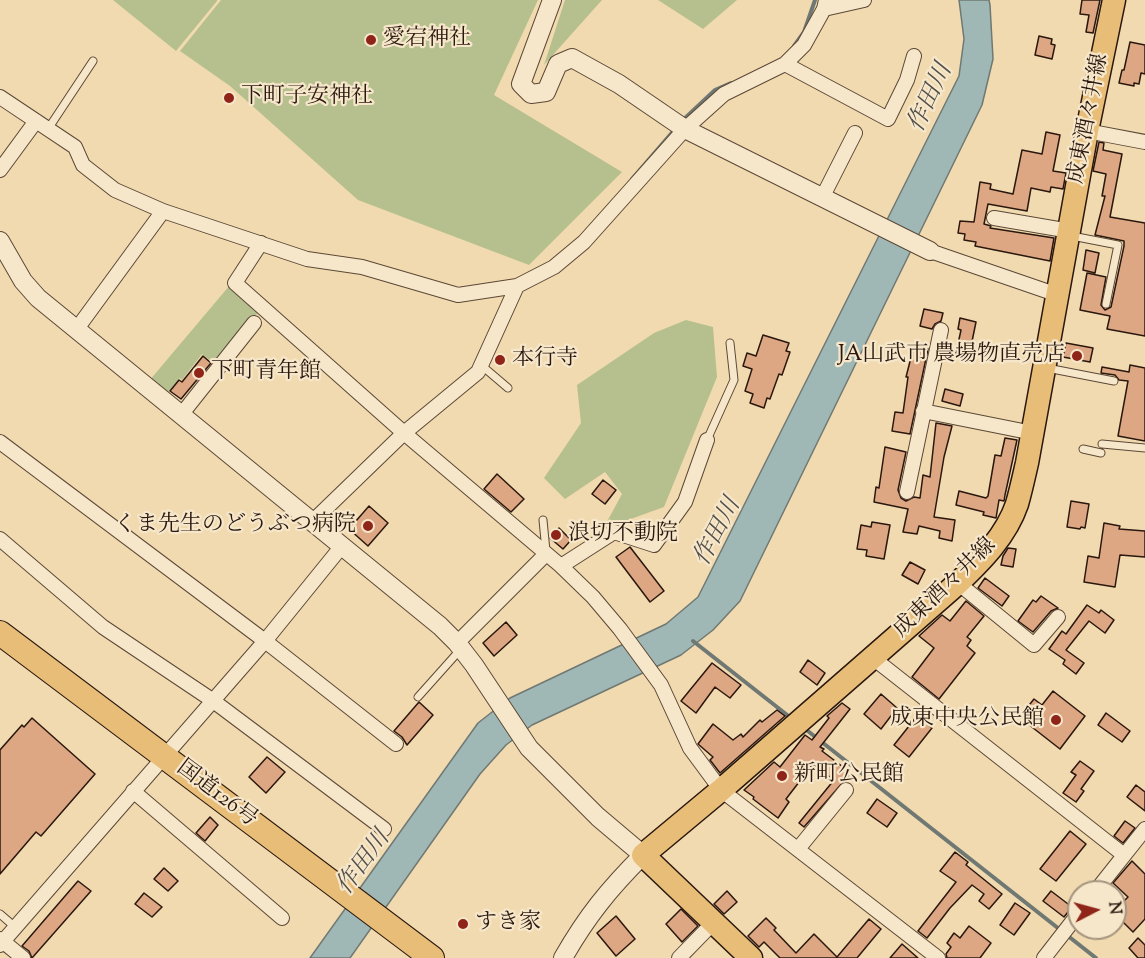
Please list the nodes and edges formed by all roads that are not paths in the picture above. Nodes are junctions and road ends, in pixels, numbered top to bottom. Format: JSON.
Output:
{"nodes":[{"id":1,"x":552,"y":0,"type":"edge"},
{"id":2,"x":864,"y":0,"type":"edge"},
{"id":3,"x":1114,"y":0,"type":"edge"},
{"id":4,"x":825,"y":4,"type":"edge"},
{"id":5,"x":914,"y":56,"type":"dead end"},
{"id":6,"x":93,"y":61,"type":"dead end"},
{"id":7,"x":785,"y":64,"type":"junction"},
{"id":8,"x":0,"y":97,"type":"edge"},
{"id":9,"x":37,"y":125,"type":"junction"},
{"id":10,"x":680,"y":126,"type":"junction"},
{"id":11,"x":1087,"y":131,"type":"junction"},
{"id":12,"x":855,"y":133,"type":"dead end"},
{"id":13,"x":1145,"y":142,"type":"edge"},
{"id":14,"x":0,"y":170,"type":"edge"},
{"id":15,"x":822,"y":198,"type":"junction"},
{"id":16,"x":162,"y":211,"type":"junction"},
{"id":17,"x":994,"y":218,"type":"dead end"},
{"id":18,"x":1070,"y":233,"type":"junction"},
{"id":19,"x":261,"y":243,"type":"junction"},
{"id":20,"x":930,"y":251,"type":"joint"},
{"id":21,"x":3,"y":254,"type":"edge"},
{"id":22,"x":517,"y":286,"type":"junction"},
{"id":23,"x":1058,"y":295,"type":"junction"},
{"id":24,"x":1106,"y":304,"type":"dead end"},
{"id":25,"x":254,"y":323,"type":"dead end"},
{"id":26,"x":76,"y":330,"type":"junction"},
{"id":27,"x":941,"y":330,"type":"dead end"},
{"id":28,"x":730,"y":343,"type":"dead end"},
{"id":29,"x":482,"y":364,"type":"junction"},
{"id":30,"x":1045,"y":368,"type":"junction"},
{"id":31,"x":1114,"y":381,"type":"dead end"},
{"id":32,"x":508,"y":388,"type":"dead end"},
{"id":33,"x":923,"y":411,"type":"junction"},
{"id":34,"x":181,"y":414,"type":"junction"},
{"id":35,"x":404,"y":432,"type":"junction"},
{"id":36,"x":1033,"y":433,"type":"junction"},
{"id":37,"x":708,"y":440,"type":"joint"},
{"id":38,"x":0,"y":442,"type":"edge"},
{"id":39,"x":1102,"y":444,"type":"dead end"},
{"id":40,"x":1145,"y":448,"type":"edge"},
{"id":41,"x":1083,"y":449,"type":"dead end"},
{"id":42,"x":1101,"y":453,"type":"dead end"},
{"id":43,"x":907,"y":492,"type":"dead end"},
{"id":44,"x":543,"y":520,"type":"dead end"},
{"id":45,"x":313,"y":521,"type":"junction"},
{"id":46,"x":0,"y":539,"type":"edge"},
{"id":47,"x":342,"y":546,"type":"junction"},
{"id":48,"x":546,"y":554,"type":"junction"},
{"id":49,"x":561,"y":566,"type":"junction"},
{"id":50,"x":958,"y":583,"type":"junction"},
{"id":51,"x":1058,"y":617,"type":"dead end"},
{"id":52,"x":0,"y":633,"type":"edge"},
{"id":53,"x":265,"y":641,"type":"junction"},
{"id":54,"x":459,"y":645,"type":"junction"},
{"id":55,"x":873,"y":658,"type":"junction"},
{"id":56,"x":418,"y":697,"type":"dead end"},
{"id":57,"x":212,"y":700,"type":"junction"},
{"id":58,"x":396,"y":744,"type":"dead end"},
{"id":59,"x":165,"y":756,"type":"junction"},
{"id":60,"x":721,"y":790,"type":"junction"},
{"id":61,"x":846,"y":790,"type":"dead end"},
{"id":62,"x":133,"y":791,"type":"junction"},
{"id":63,"x":384,"y":829,"type":"dead end"},
{"id":64,"x":1145,"y":829,"type":"edge"},
{"id":65,"x":798,"y":849,"type":"junction"},
{"id":66,"x":643,"y":855,"type":"junction"},
{"id":67,"x":1124,"y":855,"type":"junction"},
{"id":68,"x":1104,"y":880,"type":"edge"},
{"id":69,"x":0,"y":914,"type":"edge"},
{"id":70,"x":282,"y":918,"type":"dead end"},
{"id":71,"x":714,"y":922,"type":"junction"},
{"id":72,"x":15,"y":927,"type":"junction"},
{"id":73,"x":1067,"y":928,"type":"edge"},
{"id":74,"x":1,"y":942,"type":"edge"},
{"id":75,"x":23,"y":958,"type":"edge"},
{"id":76,"x":432,"y":958,"type":"edge"},
{"id":77,"x":562,"y":958,"type":"edge"},
{"id":78,"x":680,"y":958,"type":"edge"},
{"id":79,"x":751,"y":958,"type":"edge"},
{"id":80,"x":938,"y":958,"type":"edge"},
{"id":81,"x":1044,"y":958,"type":"edge"}],
"edges":[{"from":1,"to":10,"type":"street"},
{"from":2,"to":4,"type":"street"},
{"from":3,"to":11,"type":"main road","name":"成東酒々井線"},
{"from":4,"to":7,"type":"street"},
{"from":5,"to":7,"type":"street"},
{"from":6,"to":9,"type":"lane"},
{"from":7,"to":10,"type":"street"},
{"from":8,"to":9,"type":"street"},
{"from":9,"to":14,"type":"street"},
{"from":9,"to":16,"type":"street"},
{"from":10,"to":15,"type":"street"},
{"from":10,"to":22,"type":"street"},
{"from":11,"to":13,"type":"street"},
{"from":11,"to":18,"type":"main road","name":"成東酒々井線"},
{"from":12,"to":15,"type":"street"},
{"from":15,"to":20,"type":"street"},
{"from":16,"to":19,"type":"street"},
{"from":16,"to":26,"type":"street"},
{"from":17,"to":18,"type":"street"},
{"from":18,"to":23,"type":"main road","name":"成東酒々井線"},
{"from":18,"to":24,"type":"lane"},
{"from":19,"to":22,"type":"street"},
{"from":19,"to":35,"type":"street"},
{"from":20,"to":23,"type":"street"},
{"from":21,"to":26,"type":"street"},
{"from":22,"to":29,"type":"street"},
{"from":23,"to":30,"type":"main road","name":"成東酒々井線"},
{"from":25,"to":34,"type":"street"},
{"from":26,"to":34,"type":"street"},
{"from":27,"to":33,"type":"street"},
{"from":28,"to":37,"type":"lane"},
{"from":29,"to":32,"type":"lane"},
{"from":29,"to":35,"type":"street"},
{"from":30,"to":31,"type":"lane"},
{"from":30,"to":36,"type":"main road","name":"成東酒々井線"},
{"from":33,"to":36,"type":"street"},
{"from":33,"to":43,"type":"street"},
{"from":34,"to":45,"type":"street"},
{"from":35,"to":45,"type":"street"},
{"from":35,"to":48,"type":"street"},
{"from":36,"to":50,"type":"main road","name":"成東酒々井線"},
{"from":37,"to":49,"type":"street"},
{"from":38,"to":53,"type":"street"},
{"from":39,"to":40,"type":"lane"},
{"from":41,"to":42,"type":"lane"},
{"from":44,"to":48,"type":"lane"},
{"from":45,"to":47,"type":"street"},
{"from":46,"to":57,"type":"street"},
{"from":47,"to":53,"type":"street"},
{"from":47,"to":54,"type":"street"},
{"from":48,"to":49,"type":"street"},
{"from":48,"to":54,"type":"street"},
{"from":49,"to":60,"type":"street"},
{"from":50,"to":51,"type":"street"},
{"from":50,"to":55,"type":"main road","name":"成東酒々井線"},
{"from":52,"to":59,"type":"highway","name":"国道126号"},
{"from":53,"to":57,"type":"street"},
{"from":53,"to":58,"type":"street"},
{"from":54,"to":56,"type":"lane"},
{"from":54,"to":66,"type":"street"},
{"from":55,"to":60,"type":"main road","name":"成東酒々井線"},
{"from":55,"to":67,"type":"street"},
{"from":57,"to":59,"type":"street"},
{"from":57,"to":63,"type":"street"},
{"from":59,"to":62,"type":"street"},
{"from":59,"to":76,"type":"highway","name":"国道126号"},
{"from":60,"to":65,"type":"street"},
{"from":60,"to":66,"type":"main road","name":"成東酒々井線"},
{"from":61,"to":65,"type":"street"},
{"from":62,"to":70,"type":"street"},
{"from":62,"to":72,"type":"street"},
{"from":64,"to":67,"type":"street"},
{"from":65,"to":80,"type":"street"},
{"from":66,"to":71,"type":"main road"},
{"from":66,"to":77,"type":"street"},
{"from":67,"to":68,"type":"street"},
{"from":69,"to":72,"type":"lane"},
{"from":71,"to":78,"type":"street"},
{"from":71,"to":79,"type":"main road"},
{"from":72,"to":74,"type":"street"},
{"from":73,"to":81,"type":"street"},
{"from":74,"to":75,"type":"street"}]}
